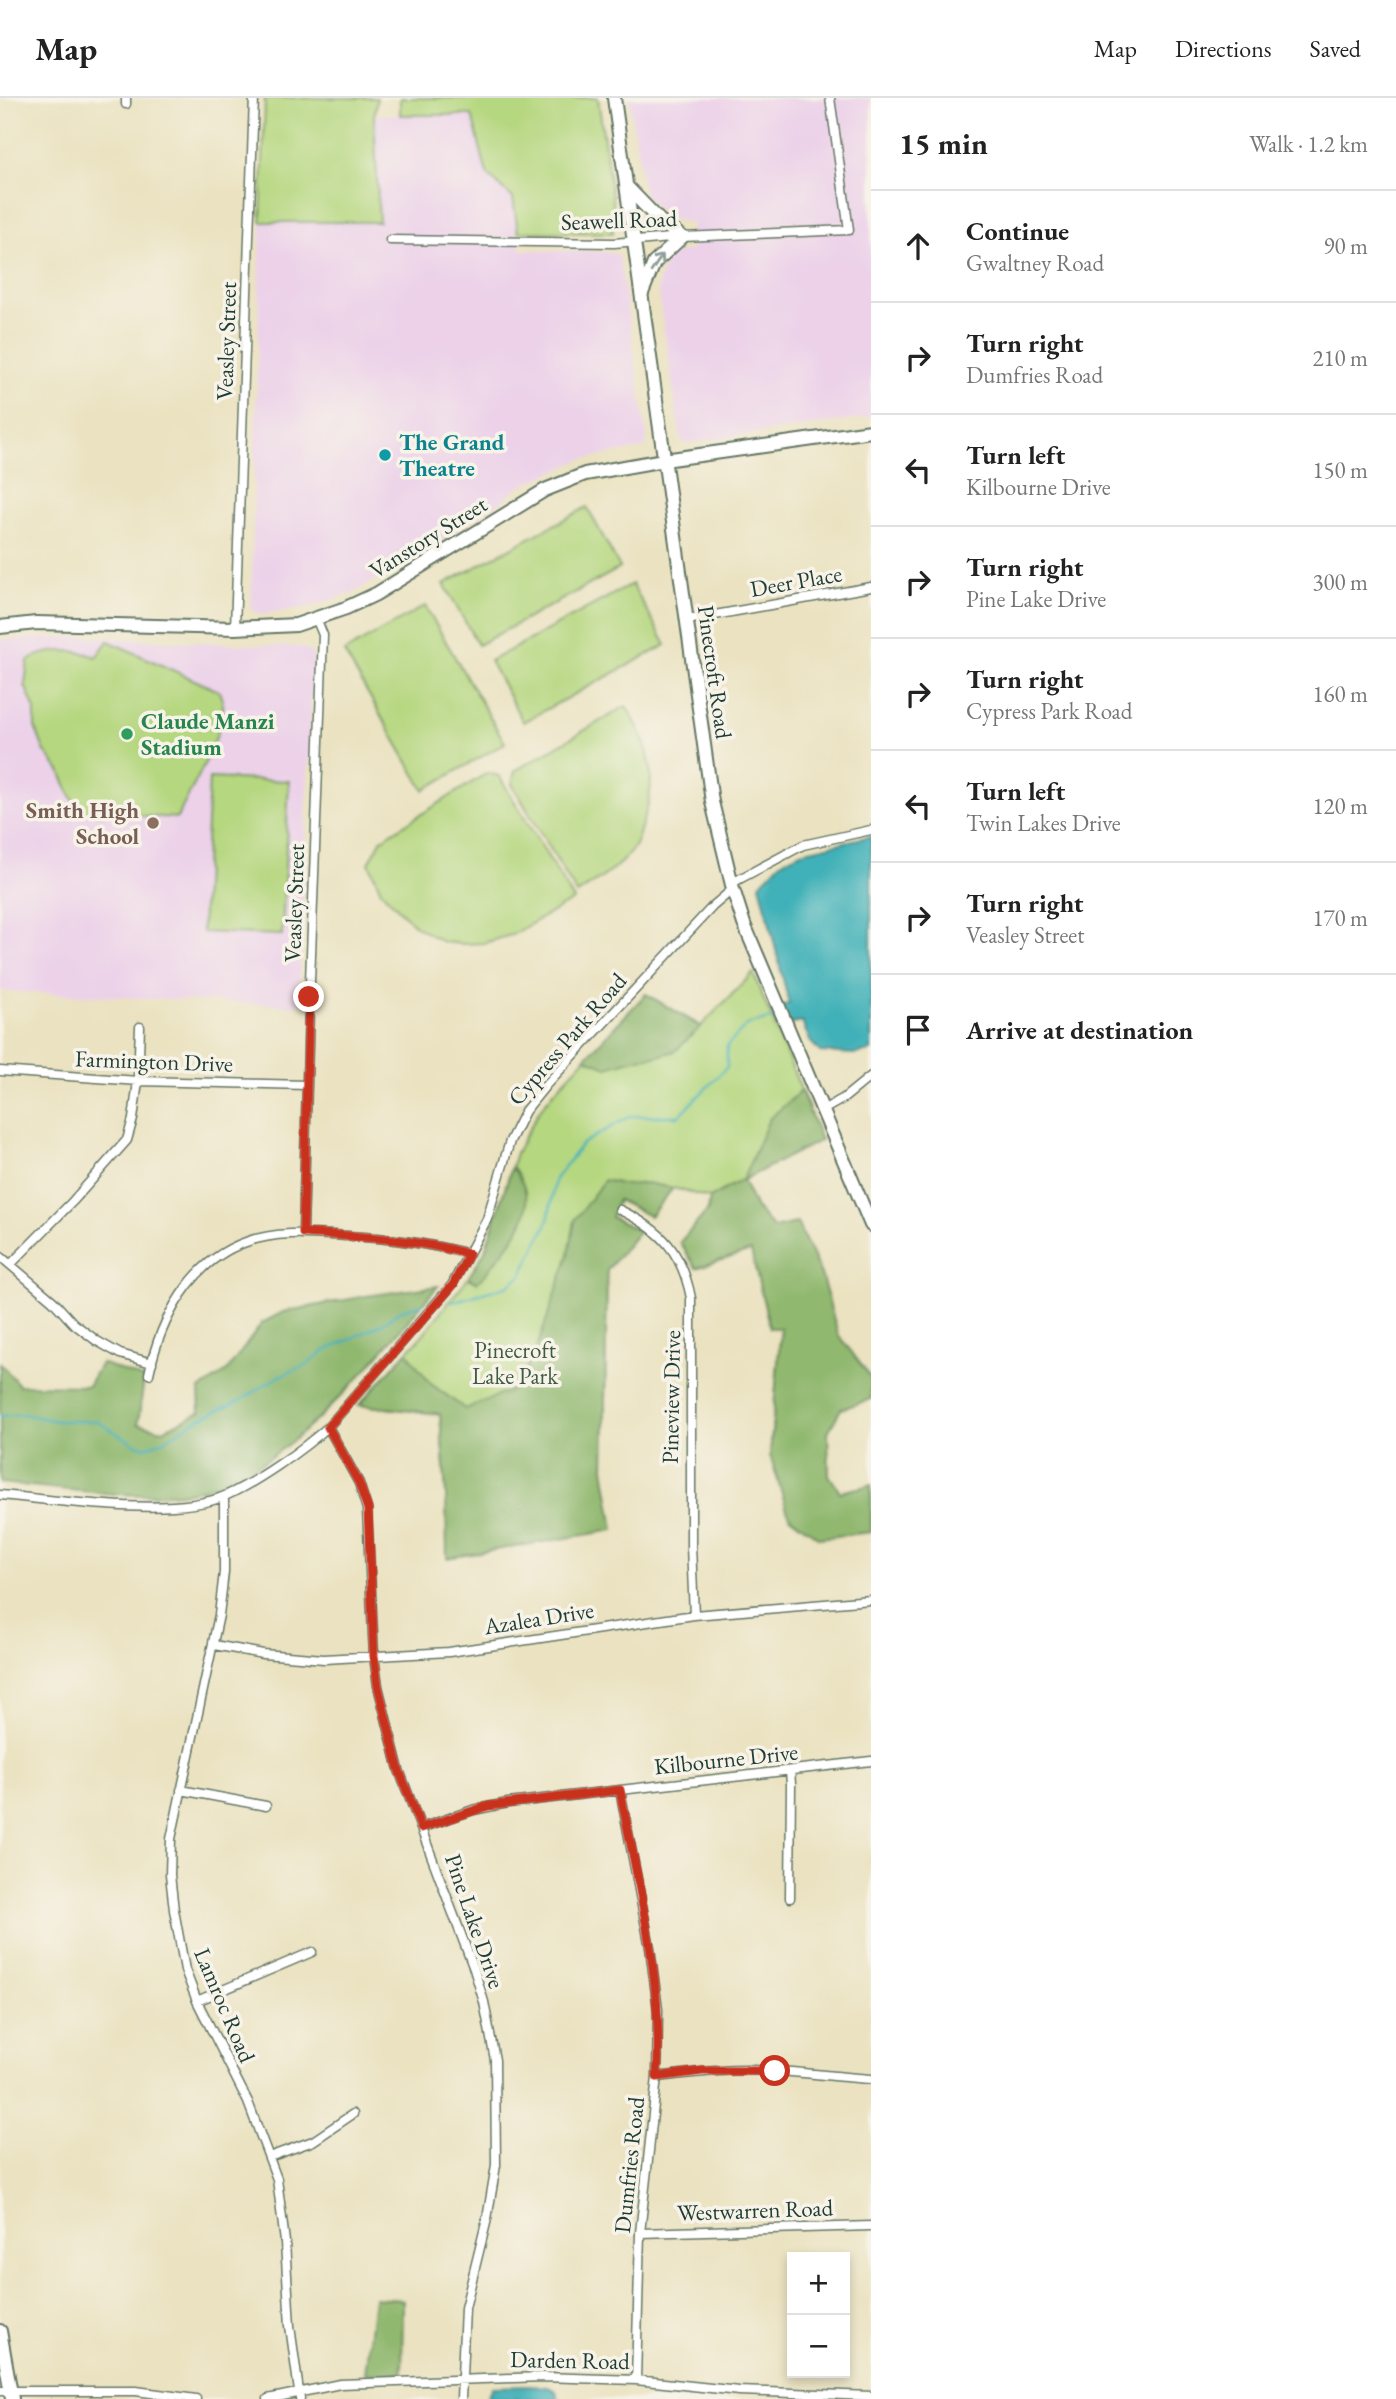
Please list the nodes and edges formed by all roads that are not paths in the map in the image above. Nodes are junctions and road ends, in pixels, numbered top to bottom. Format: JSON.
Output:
{"nodes":[{"id":1,"x":254,"y":98,"type":"edge"},
{"id":2,"x":614,"y":98,"type":"edge"},
{"id":3,"x":830,"y":98,"type":"edge"},
{"id":4,"x":628,"y":188,"type":"junction"},
{"id":5,"x":682,"y":237,"type":"junction"},
{"id":6,"x":390,"y":240,"type":"dead end"},
{"id":7,"x":634,"y":240,"type":"junction"},
{"id":8,"x":641,"y":295,"type":"junction"},
{"id":9,"x":871,"y":432,"type":"edge"},
{"id":10,"x":664,"y":460,"type":"junction"},
{"id":11,"x":871,"y":587,"type":"edge"},
{"id":12,"x":316,"y":618,"type":"junction"},
{"id":13,"x":687,"y":620,"type":"junction"},
{"id":14,"x":0,"y":626,"type":"edge"},
{"id":15,"x":236,"y":628,"type":"junction"},
{"id":16,"x":871,"y":830,"type":"edge"},
{"id":17,"x":732,"y":886,"type":"junction"},
{"id":18,"x":140,"y":1027,"type":"dead end"},
{"id":19,"x":0,"y":1071,"type":"edge"},
{"id":20,"x":871,"y":1076,"type":"edge"},
{"id":21,"x":138,"y":1082,"type":"junction"},
{"id":22,"x":307,"y":1085,"type":"junction"},
{"id":23,"x":823,"y":1110,"type":"junction"},
{"id":24,"x":620,"y":1210,"type":"dead end"},
{"id":25,"x":871,"y":1225,"type":"edge"},
{"id":26,"x":303,"y":1233,"type":"junction"},
{"id":27,"x":469,"y":1254,"type":"junction"},
{"id":28,"x":0,"y":1256,"type":"edge"},
{"id":29,"x":11,"y":1264,"type":"junction"},
{"id":30,"x":152,"y":1363,"type":"junction"},
{"id":31,"x":149,"y":1374,"type":"dead end"},
{"id":32,"x":328,"y":1427,"type":"junction"},
{"id":33,"x":0,"y":1495,"type":"edge"},
{"id":34,"x":224,"y":1497,"type":"junction"},
{"id":35,"x":871,"y":1600,"type":"edge"},
{"id":36,"x":694,"y":1615,"type":"junction"},
{"id":37,"x":214,"y":1645,"type":"junction"},
{"id":38,"x":374,"y":1656,"type":"junction"},
{"id":39,"x":871,"y":1761,"type":"edge"},
{"id":40,"x":790,"y":1771,"type":"junction"},
{"id":41,"x":181,"y":1790,"type":"junction"},
{"id":42,"x":620,"y":1790,"type":"junction"},
{"id":43,"x":265,"y":1806,"type":"dead end"},
{"id":44,"x":421,"y":1828,"type":"junction"},
{"id":45,"x":790,"y":1898,"type":"dead end"},
{"id":46,"x":312,"y":1952,"type":"dead end"},
{"id":47,"x":197,"y":2001,"type":"junction"},
{"id":48,"x":657,"y":2077,"type":"junction"},
{"id":49,"x":871,"y":2079,"type":"edge"},
{"id":50,"x":353,"y":2114,"type":"dead end"},
{"id":51,"x":269,"y":2157,"type":"junction"},
{"id":52,"x":871,"y":2226,"type":"edge"},
{"id":53,"x":640,"y":2233,"type":"junction"},
{"id":54,"x":0,"y":2331,"type":"edge"},
{"id":55,"x":461,"y":2379,"type":"junction"},
{"id":56,"x":636,"y":2380,"type":"junction"},
{"id":57,"x":8,"y":2394,"type":"edge"},
{"id":58,"x":300,"y":2396,"type":"edge"},
{"id":59,"x":871,"y":2396,"type":"edge"},
{"id":60,"x":196,"y":2399,"type":"edge"},
{"id":61,"x":268,"y":2399,"type":"edge"},
{"id":62,"x":461,"y":2399,"type":"edge"}],
"edges":[{"from":1,"to":15,"type":"street","name":"Veasley Street"},
{"from":2,"to":4,"type":"street","name":"Pinecroft Road"},
{"from":3,"to":5,"type":"street","name":"Seawell Road"},
{"from":4,"to":5,"type":"street"},
{"from":4,"to":7,"type":"street","name":"Pinecroft Road"},
{"from":5,"to":7,"type":"street","name":"Seawell Road"},
{"from":8,"to":5,"type":"street","one_way":true},
{"from":6,"to":7,"type":"street","name":"Seawell Road"},
{"from":7,"to":8,"type":"street","name":"Pinecroft Road"},
{"from":8,"to":10,"type":"street","name":"Pinecroft Road"},
{"from":9,"to":10,"type":"street","name":"Vanstory Street"},
{"from":10,"to":12,"type":"street","name":"Vanstory Street"},
{"from":10,"to":13,"type":"street","name":"Pinecroft Road"},
{"from":11,"to":13,"type":"street","name":"Deer Place"},
{"from":12,"to":15,"type":"street","name":"Vanstory Street"},
{"from":12,"to":22,"type":"street","name":"Veasley Street"},
{"from":13,"to":17,"type":"street","name":"Pinecroft Road"},
{"from":14,"to":15,"type":"street","name":"Vanstory Street"},
{"from":16,"to":17,"type":"street","name":"Cypress Park Road"},
{"from":17,"to":23,"type":"street","name":"Pinecroft Road"},
{"from":17,"to":27,"type":"street","name":"Cypress Park Road"},
{"from":18,"to":21,"type":"street"},
{"from":19,"to":21,"type":"street","name":"Farmington Drive"},
{"from":20,"to":23,"type":"street"},
{"from":21,"to":22,"type":"street","name":"Farmington Drive"},
{"from":21,"to":29,"type":"street"},
{"from":22,"to":26,"type":"street","name":"Veasley Street"},
{"from":23,"to":25,"type":"street","name":"Pinecroft Road"},
{"from":24,"to":36,"type":"street","name":"Pineview Drive"},
{"from":26,"to":27,"type":"street"},
{"from":26,"to":30,"type":"street"},
{"from":27,"to":32,"type":"street","name":"Cypress Park Road"},
{"from":28,"to":29,"type":"street"},
{"from":29,"to":30,"type":"street"},
{"from":30,"to":31,"type":"street"},
{"from":32,"to":34,"type":"street","name":"Cypress Park Road"},
{"from":32,"to":38,"type":"street","name":"Pine Lake Drive"},
{"from":33,"to":34,"type":"street","name":"Cypress Park Road"},
{"from":34,"to":37,"type":"street","name":"Lamroc Road"},
{"from":35,"to":36,"type":"street","name":"Azalea Drive"},
{"from":36,"to":38,"type":"street","name":"Azalea Drive"},
{"from":37,"to":38,"type":"street","name":"Azalea Drive"},
{"from":37,"to":41,"type":"street","name":"Lamroc Road"},
{"from":38,"to":44,"type":"street","name":"Pine Lake Drive"},
{"from":39,"to":40,"type":"street","name":"Kilbourne Drive"},
{"from":40,"to":42,"type":"street","name":"Kilbourne Drive"},
{"from":40,"to":45,"type":"street"},
{"from":41,"to":43,"type":"street"},
{"from":41,"to":47,"type":"street","name":"Lamroc Road"},
{"from":42,"to":44,"type":"street","name":"Kilbourne Drive"},
{"from":42,"to":48,"type":"street","name":"Dumfries Road"},
{"from":44,"to":55,"type":"street","name":"Pine Lake Drive"},
{"from":46,"to":47,"type":"street"},
{"from":47,"to":51,"type":"street","name":"Lamroc Road"},
{"from":48,"to":49,"type":"street"},
{"from":48,"to":53,"type":"street","name":"Dumfries Road"},
{"from":50,"to":51,"type":"street"},
{"from":51,"to":58,"type":"street","name":"Lamroc Road"},
{"from":52,"to":53,"type":"street","name":"Westwarren Road"},
{"from":53,"to":56,"type":"street","name":"Dumfries Road"},
{"from":54,"to":57,"type":"street"},
{"from":55,"to":56,"type":"street","name":"Darden Road"},
{"from":55,"to":58,"type":"street","name":"Darden Road"},
{"from":55,"to":62,"type":"street","name":"Pine Lake Drive"},
{"from":56,"to":59,"type":"street","name":"Darden Road"},
{"from":57,"to":60,"type":"street"},
{"from":58,"to":61,"type":"street","name":"Darden Road"}]}
